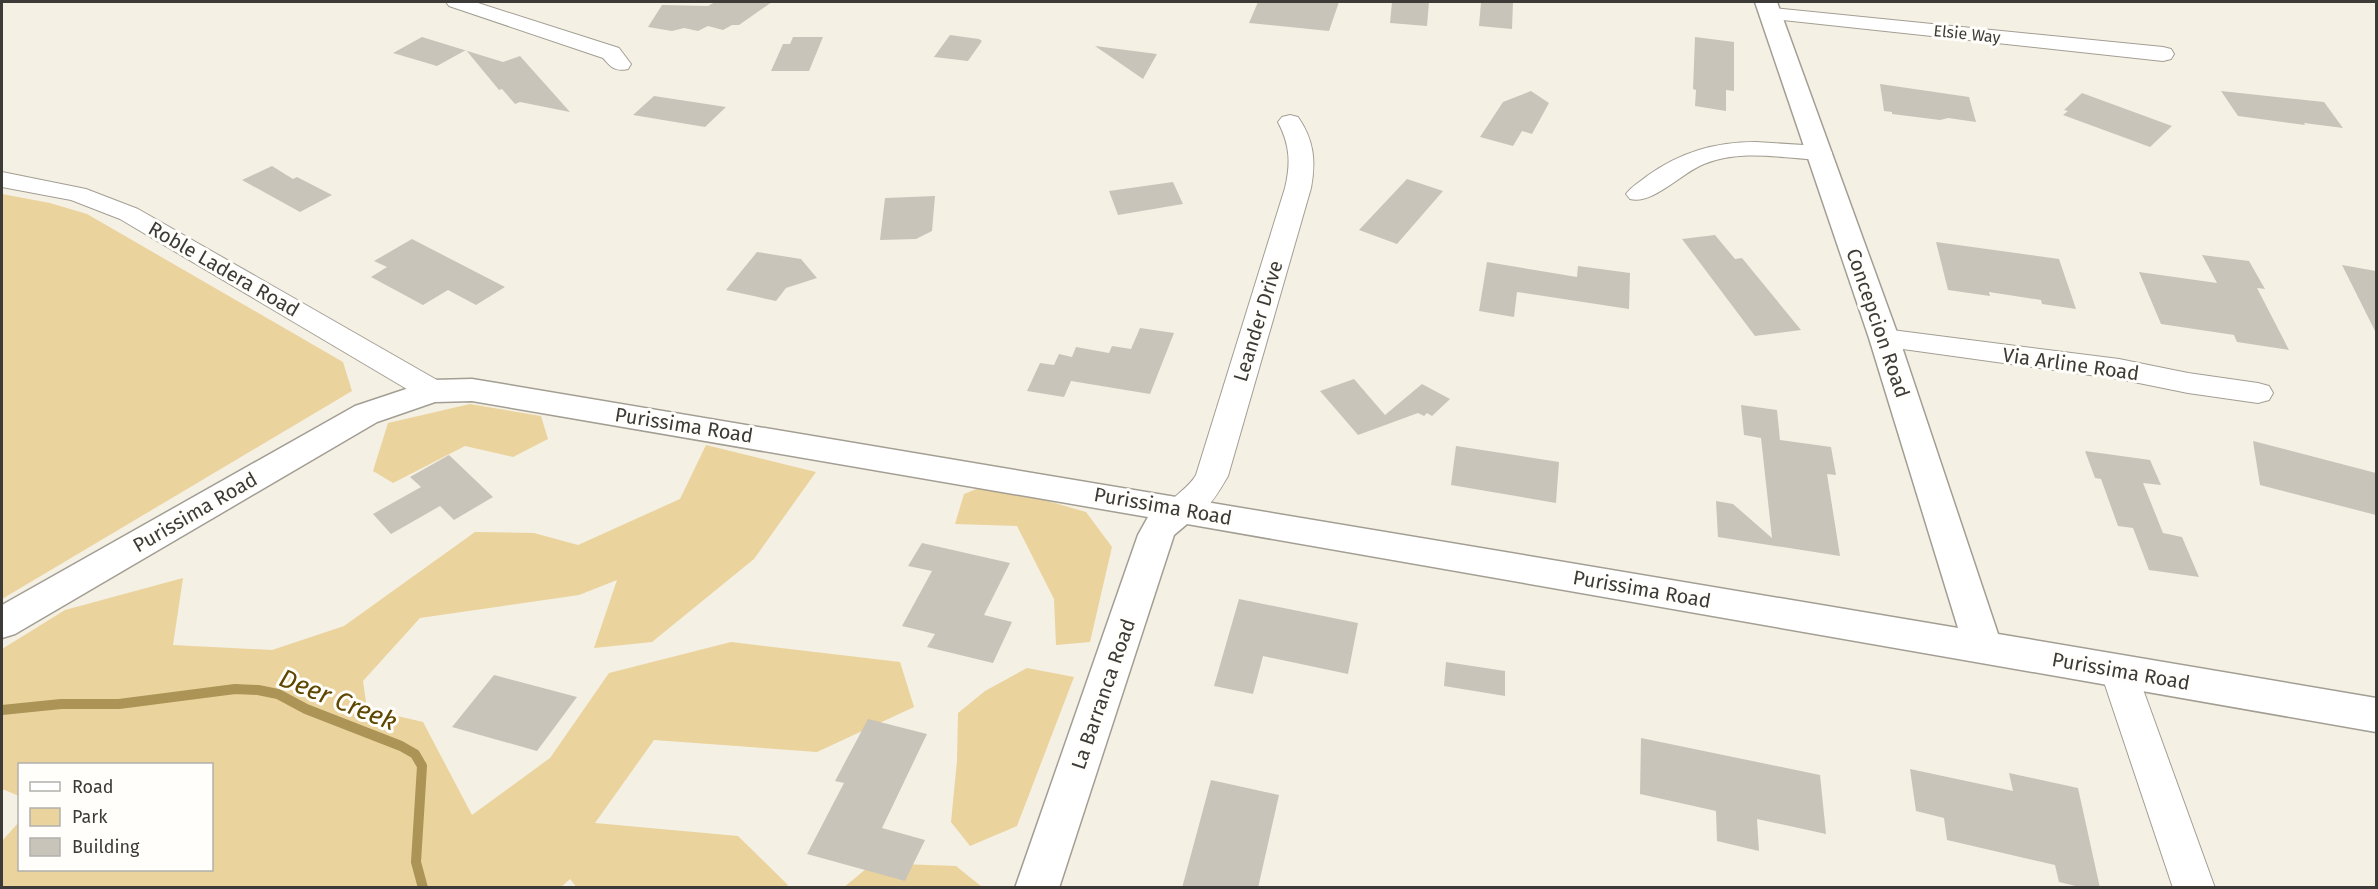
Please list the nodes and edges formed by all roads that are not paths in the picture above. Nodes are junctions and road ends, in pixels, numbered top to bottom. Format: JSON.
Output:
{"nodes":[{"id":1,"x":456,"y":2,"type":"edge"},
{"id":2,"x":1769,"y":8,"type":"edge"},
{"id":3,"x":2163,"y":54,"type":"dead end"},
{"id":4,"x":620,"y":64,"type":"dead end"},
{"id":5,"x":1290,"y":122,"type":"dead end"},
{"id":6,"x":1820,"y":153,"type":"junction"},
{"id":7,"x":2,"y":180,"type":"edge"},
{"id":8,"x":1639,"y":194,"type":"dead end"},
{"id":9,"x":1884,"y":338,"type":"junction"},
{"id":10,"x":434,"y":391,"type":"junction"},
{"id":11,"x":2258,"y":393,"type":"dead end"},
{"id":12,"x":1182,"y":509,"type":"junction"},
{"id":13,"x":2,"y":623,"type":"edge"},
{"id":14,"x":1983,"y":647,"type":"junction"},
{"id":15,"x":2118,"y":670,"type":"junction"},
{"id":16,"x":2376,"y":715,"type":"edge"},
{"id":17,"x":1037,"y":888,"type":"edge"},
{"id":18,"x":2194,"y":888,"type":"edge"}],
"edges":[{"from":1,"to":4,"type":"street"},
{"from":2,"to":3,"type":"street","name":"Elsie Way"},
{"from":2,"to":6,"type":"street","name":"Concepcion Road"},
{"from":5,"to":12,"type":"street","name":"Leander Drive"},
{"from":6,"to":8,"type":"street"},
{"from":6,"to":9,"type":"street","name":"Concepcion Road"},
{"from":7,"to":10,"type":"street","name":"Roble Ladera Road"},
{"from":9,"to":11,"type":"street","name":"Via Arline Road"},
{"from":9,"to":14,"type":"street","name":"Concepcion Road"},
{"from":10,"to":12,"type":"street","name":"Purissima Road"},
{"from":10,"to":13,"type":"street","name":"Purissima Road"},
{"from":12,"to":14,"type":"street","name":"Purissima Road"},
{"from":12,"to":17,"type":"street","name":"La Barranca Road"},
{"from":14,"to":15,"type":"street","name":"Purissima Road"},
{"from":15,"to":16,"type":"street","name":"Purissima Road"},
{"from":15,"to":18,"type":"street"}]}
